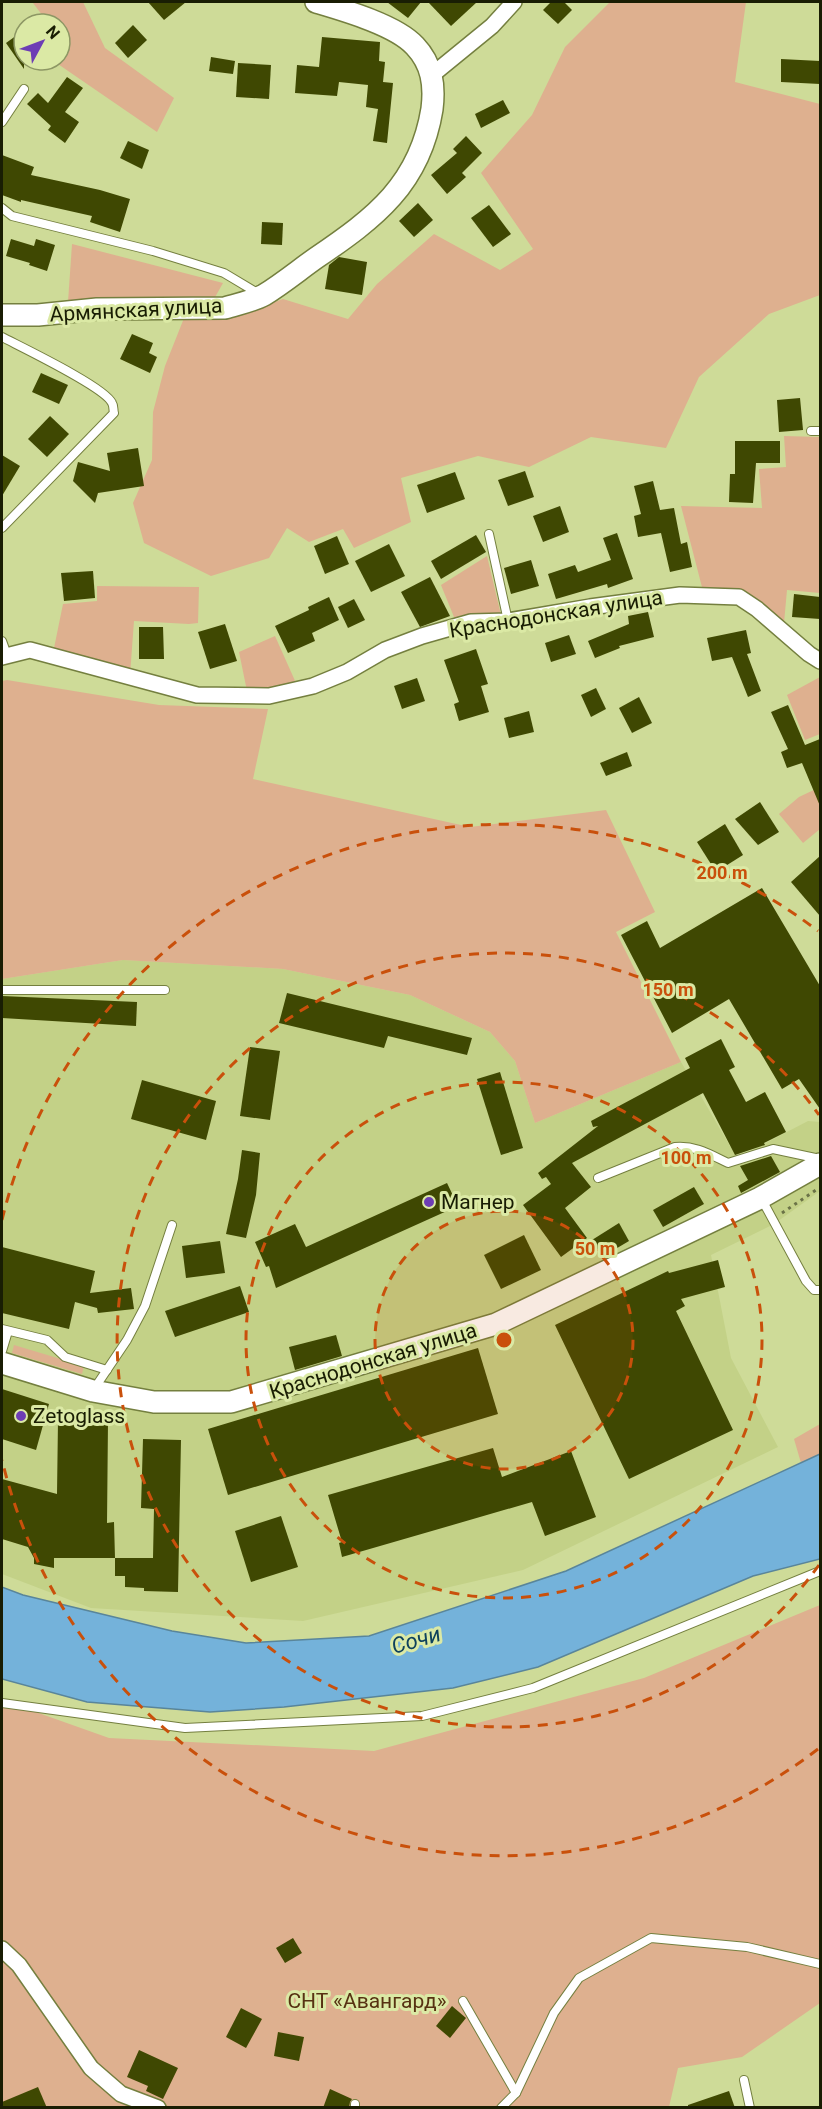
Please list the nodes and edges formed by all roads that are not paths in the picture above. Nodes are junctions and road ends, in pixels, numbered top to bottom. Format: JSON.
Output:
{"nodes":[{"id":1,"x":316,"y":2,"type":"edge"},
{"id":2,"x":514,"y":2,"type":"edge"},
{"id":3,"x":432,"y":75,"type":"junction"},
{"id":4,"x":24,"y":89,"type":"dead end"},
{"id":5,"x":2,"y":122,"type":"edge"},
{"id":6,"x":2,"y":208,"type":"edge"},
{"id":7,"x":262,"y":296,"type":"junction"},
{"id":8,"x":2,"y":315,"type":"edge"},
{"id":9,"x":2,"y":337,"type":"edge"},
{"id":10,"x":820,"y":431,"type":"edge"},
{"id":11,"x":812,"y":432,"type":"dead end"},
{"id":12,"x":2,"y":528,"type":"edge"},
{"id":13,"x":489,"y":534,"type":"dead end"},
{"id":14,"x":508,"y":621,"type":"junction"},
{"id":15,"x":3,"y":651,"type":"edge"},
{"id":16,"x":820,"y":661,"type":"edge"},
{"id":17,"x":2,"y":990,"type":"edge"},
{"id":18,"x":165,"y":990,"type":"dead end"},
{"id":19,"x":820,"y":1159,"type":"edge"},
{"id":20,"x":820,"y":1164,"type":"edge"},
{"id":21,"x":598,"y":1178,"type":"dead end"},
{"id":22,"x":760,"y":1198,"type":"junction"},
{"id":23,"x":172,"y":1225,"type":"dead end"},
{"id":24,"x":820,"y":1290,"type":"edge"},
{"id":25,"x":5,"y":1330,"type":"edge"},
{"id":26,"x":2,"y":1351,"type":"edge"},
{"id":27,"x":2,"y":1363,"type":"edge"},
{"id":28,"x":107,"y":1370,"type":"junction"},
{"id":29,"x":93,"y":1391,"type":"junction"},
{"id":30,"x":820,"y":1571,"type":"edge"},
{"id":31,"x":2,"y":1703,"type":"edge"},
{"id":32,"x":2,"y":1949,"type":"edge"},
{"id":33,"x":820,"y":1964,"type":"edge"},
{"id":34,"x":463,"y":2001,"type":"dead end"},
{"id":35,"x":744,"y":2080,"type":"dead end"},
{"id":36,"x":516,"y":2093,"type":"junction"},
{"id":37,"x":158,"y":2108,"type":"edge"},
{"id":38,"x":501,"y":2108,"type":"edge"},
{"id":39,"x":750,"y":2108,"type":"edge"}],
"edges":[{"from":1,"to":3,"type":"street"},
{"from":2,"to":3,"type":"street"},
{"from":3,"to":7,"type":"street","name":"Армянская улица"},
{"from":4,"to":5,"type":"lane"},
{"from":6,"to":7,"type":"lane"},
{"from":7,"to":8,"type":"street","name":"Армянская улица"},
{"from":9,"to":12,"type":"lane"},
{"from":10,"to":11,"type":"lane"},
{"from":13,"to":14,"type":"lane"},
{"from":14,"to":15,"type":"street","name":"Краснодонская улица"},
{"from":14,"to":16,"type":"street","name":"Краснодонская улица"},
{"from":17,"to":18,"type":"lane"},
{"from":19,"to":21,"type":"lane"},
{"from":20,"to":22,"type":"street","name":"Краснодонская улица"},
{"from":22,"to":24,"type":"lane"},
{"from":22,"to":29,"type":"street","name":"Краснодонская улица"},
{"from":23,"to":28,"type":"lane"},
{"from":25,"to":26,"type":"lane"},
{"from":25,"to":28,"type":"lane"},
{"from":27,"to":29,"type":"street","name":"Краснодонская улица"},
{"from":28,"to":29,"type":"lane"},
{"from":30,"to":31,"type":"lane"},
{"from":32,"to":37,"type":"street"},
{"from":33,"to":36,"type":"lane"},
{"from":34,"to":36,"type":"lane"},
{"from":35,"to":39,"type":"lane"},
{"from":36,"to":38,"type":"lane"}]}
